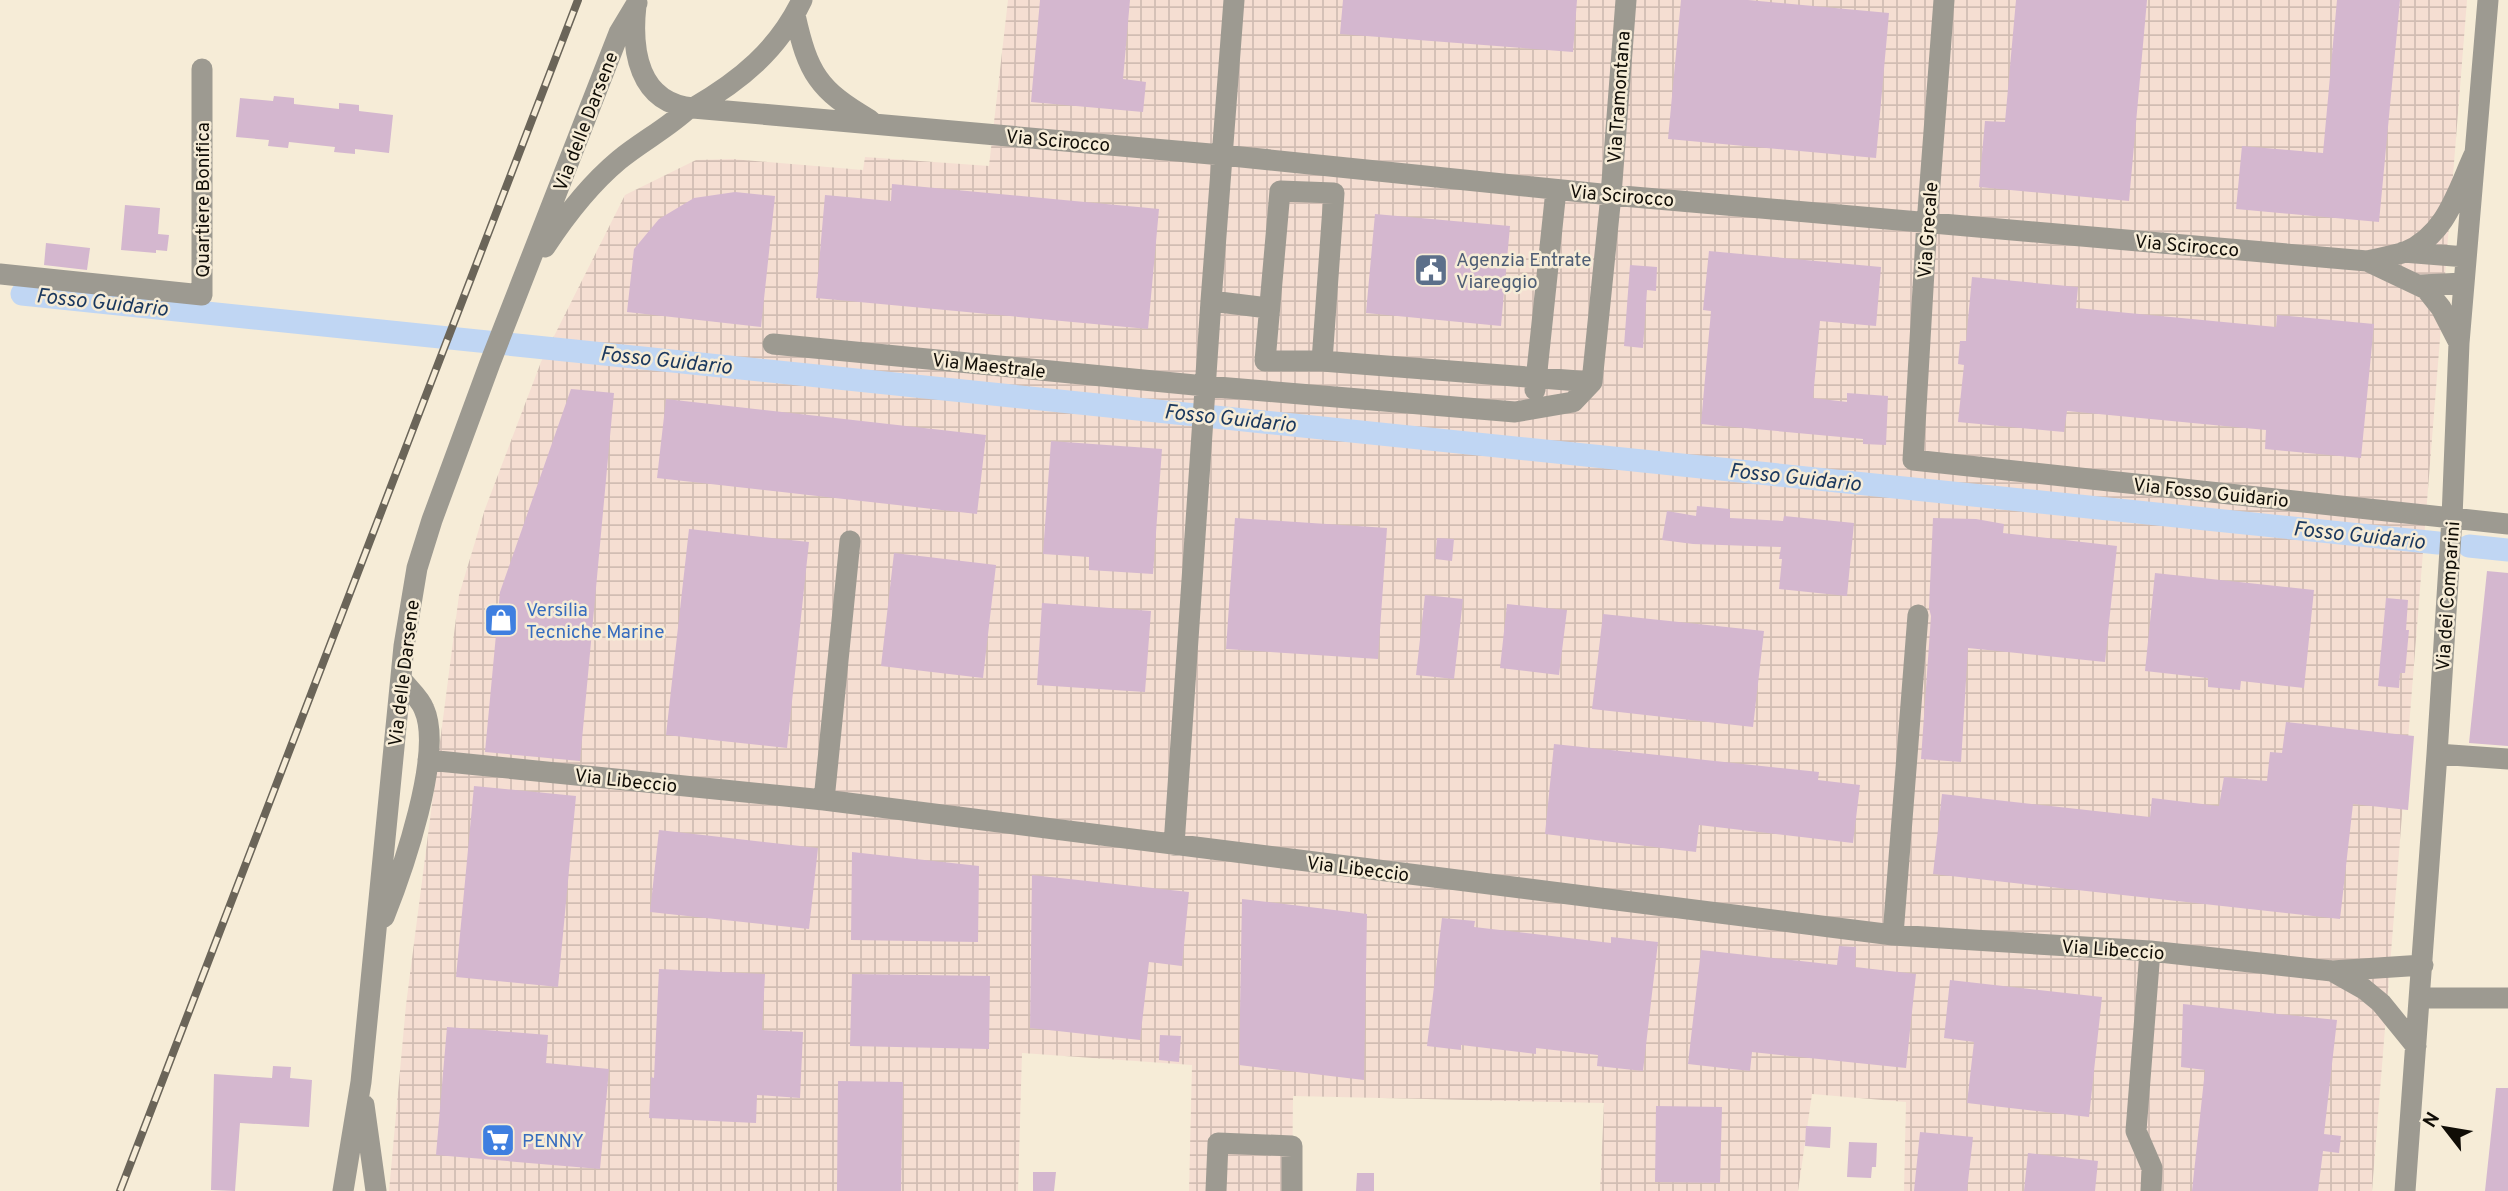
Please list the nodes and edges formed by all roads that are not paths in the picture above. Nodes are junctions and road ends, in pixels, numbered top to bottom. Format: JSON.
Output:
{"nodes":[{"id":1,"x":1234,"y":0,"type":"edge"},
{"id":2,"x":1626,"y":0,"type":"edge"},
{"id":3,"x":1944,"y":0,"type":"edge"},
{"id":4,"x":2488,"y":0,"type":"edge"},
{"id":5,"x":637,"y":2,"type":"edge"},
{"id":6,"x":799,"y":7,"type":"edge"},
{"id":7,"x":202,"y":69,"type":"dead end"},
{"id":8,"x":691,"y":108,"type":"junction"},
{"id":9,"x":878,"y":124,"type":"junction"},
{"id":10,"x":1222,"y":155,"type":"junction"},
{"id":11,"x":2474,"y":155,"type":"junction"},
{"id":12,"x":1556,"y":190,"type":"junction"},
{"id":13,"x":1611,"y":195,"type":"junction"},
{"id":14,"x":1927,"y":222,"type":"junction"},
{"id":15,"x":2403,"y":252,"type":"junction"},
{"id":16,"x":2466,"y":257,"type":"junction"},
{"id":17,"x":2367,"y":261,"type":"junction"},
{"id":18,"x":0,"y":274,"type":"edge"},
{"id":19,"x":523,"y":281,"type":"junction"},
{"id":20,"x":2464,"y":283,"type":"junction"},
{"id":21,"x":2421,"y":285,"type":"junction"},
{"id":22,"x":1210,"y":300,"type":"junction"},
{"id":23,"x":1268,"y":308,"type":"junction"},
{"id":24,"x":2459,"y":343,"type":"junction"},
{"id":25,"x":773,"y":344,"type":"dead end"},
{"id":26,"x":1322,"y":361,"type":"junction"},
{"id":27,"x":1536,"y":377,"type":"junction"},
{"id":28,"x":1592,"y":382,"type":"junction"},
{"id":29,"x":1204,"y":391,"type":"junction"},
{"id":30,"x":1533,"y":409,"type":"junction"},
{"id":31,"x":1913,"y":460,"type":"joint"},
{"id":32,"x":2452,"y":518,"type":"junction"},
{"id":33,"x":2508,"y":524,"type":"edge"},
{"id":34,"x":850,"y":541,"type":"dead end"},
{"id":35,"x":1918,"y":615,"type":"dead end"},
{"id":36,"x":401,"y":679,"type":"junction"},
{"id":37,"x":2437,"y":754,"type":"junction"},
{"id":38,"x":428,"y":760,"type":"junction"},
{"id":39,"x":2508,"y":760,"type":"edge"},
{"id":40,"x":824,"y":800,"type":"junction"},
{"id":41,"x":1174,"y":845,"type":"junction"},
{"id":42,"x":1893,"y":935,"type":"junction"},
{"id":43,"x":374,"y":945,"type":"junction"},
{"id":44,"x":2150,"y":951,"type":"junction"},
{"id":45,"x":2423,"y":965,"type":"junction"},
{"id":46,"x":2332,"y":971,"type":"junction"},
{"id":47,"x":2420,"y":998,"type":"junction"},
{"id":48,"x":2508,"y":998,"type":"edge"},
{"id":49,"x":2416,"y":1046,"type":"junction"},
{"id":50,"x":361,"y":1082,"type":"junction"},
{"id":51,"x":367,"y":1130,"type":"junction"},
{"id":52,"x":343,"y":1191,"type":"edge"},
{"id":53,"x":362,"y":1191,"type":"edge"},
{"id":54,"x":376,"y":1191,"type":"edge"},
{"id":55,"x":1216,"y":1191,"type":"edge"},
{"id":56,"x":1292,"y":1191,"type":"edge"},
{"id":57,"x":2151,"y":1191,"type":"edge"},
{"id":58,"x":2405,"y":1191,"type":"edge"}],
"edges":[{"from":1,"to":10,"type":"street"},
{"from":2,"to":13,"type":"street","name":"Via Tramontana"},
{"from":3,"to":14,"type":"street","name":"Via Grecale"},
{"from":4,"to":11,"type":"street","name":"Via dei Comparini"},
{"from":5,"to":8,"type":"street"},
{"from":5,"to":19,"type":"street","name":"Via delle Darsene"},
{"from":6,"to":8,"type":"street","name":"Via delle Darsene"},
{"from":6,"to":9,"type":"street","name":"Via Scirocco"},
{"from":7,"to":18,"type":"street","name":"Quartiere Bonifica"},
{"from":8,"to":9,"type":"street","name":"Via Scirocco"},
{"from":8,"to":19,"type":"street","name":"Via delle Darsene"},
{"from":9,"to":10,"type":"street","name":"Via Scirocco"},
{"from":10,"to":12,"type":"street","name":"Via Scirocco"},
{"from":10,"to":22,"type":"street"},
{"from":11,"to":15,"type":"street","name":"Via Scirocco"},
{"from":11,"to":16,"type":"street","name":"Via dei Comparini"},
{"from":12,"to":13,"type":"street","name":"Via Scirocco"},
{"from":12,"to":27,"type":"street"},
{"from":13,"to":14,"type":"street","name":"Via Scirocco"},
{"from":13,"to":28,"type":"street","name":"Via Tramontana"},
{"from":14,"to":17,"type":"street","name":"Via Scirocco"},
{"from":14,"to":31,"type":"street","name":"Via Grecale"},
{"from":15,"to":16,"type":"street","name":"Via Scirocco"},
{"from":15,"to":17,"type":"street","name":"Via Scirocco"},
{"from":16,"to":20,"type":"street","name":"Via dei Comparini"},
{"from":17,"to":21,"type":"street","name":"Via Scirocco"},
{"from":19,"to":36,"type":"street","name":"Via delle Darsene"},
{"from":20,"to":21,"type":"street","name":"Via Scirocco"},
{"from":20,"to":24,"type":"street","name":"Via dei Comparini"},
{"from":21,"to":24,"type":"street","name":"Via Scirocco"},
{"from":22,"to":23,"type":"street"},
{"from":22,"to":29,"type":"street"},
{"from":23,"to":26,"type":"street"},
{"from":23,"to":26,"type":"street"},
{"from":24,"to":32,"type":"street","name":"Via dei Comparini"},
{"from":25,"to":29,"type":"street","name":"Via Maestrale"},
{"from":26,"to":27,"type":"street"},
{"from":27,"to":28,"type":"street"},
{"from":27,"to":30,"type":"street"},
{"from":28,"to":30,"type":"street","name":"Via Maestrale"},
{"from":29,"to":30,"type":"street","name":"Via Maestrale"},
{"from":29,"to":41,"type":"street"},
{"from":31,"to":32,"type":"street","name":"Via Fosso Guidario"},
{"from":32,"to":33,"type":"street","name":"Via Fosso Guidario"},
{"from":32,"to":37,"type":"street","name":"Via dei Comparini"},
{"from":34,"to":40,"type":"street"},
{"from":35,"to":42,"type":"street"},
{"from":36,"to":38,"type":"street"},
{"from":36,"to":43,"type":"street","name":"Via delle Darsene"},
{"from":37,"to":39,"type":"street"},
{"from":37,"to":45,"type":"street","name":"Via dei Comparini"},
{"from":38,"to":40,"type":"street","name":"Via Libeccio"},
{"from":38,"to":43,"type":"street"},
{"from":40,"to":41,"type":"street","name":"Via Libeccio"},
{"from":41,"to":42,"type":"street","name":"Via Libeccio"},
{"from":42,"to":44,"type":"street","name":"Via Libeccio"},
{"from":43,"to":50,"type":"street","name":"Via delle Darsene"},
{"from":44,"to":46,"type":"street","name":"Via Libeccio"},
{"from":44,"to":57,"type":"street"},
{"from":45,"to":46,"type":"street","name":"Via Libeccio"},
{"from":45,"to":47,"type":"street","name":"Via dei Comparini"},
{"from":46,"to":49,"type":"street","name":"Via Libeccio"},
{"from":47,"to":48,"type":"street"},
{"from":47,"to":49,"type":"street","name":"Via dei Comparini"},
{"from":49,"to":58,"type":"street","name":"Via dei Comparini"},
{"from":50,"to":51,"type":"street","name":"Via delle Darsene"},
{"from":50,"to":52,"type":"street","name":"Via delle Darsene"},
{"from":51,"to":53,"type":"street","name":"Via delle Darsene"},
{"from":51,"to":54,"type":"street","name":"Via delle Darsene"},
{"from":55,"to":56,"type":"street"}]}
